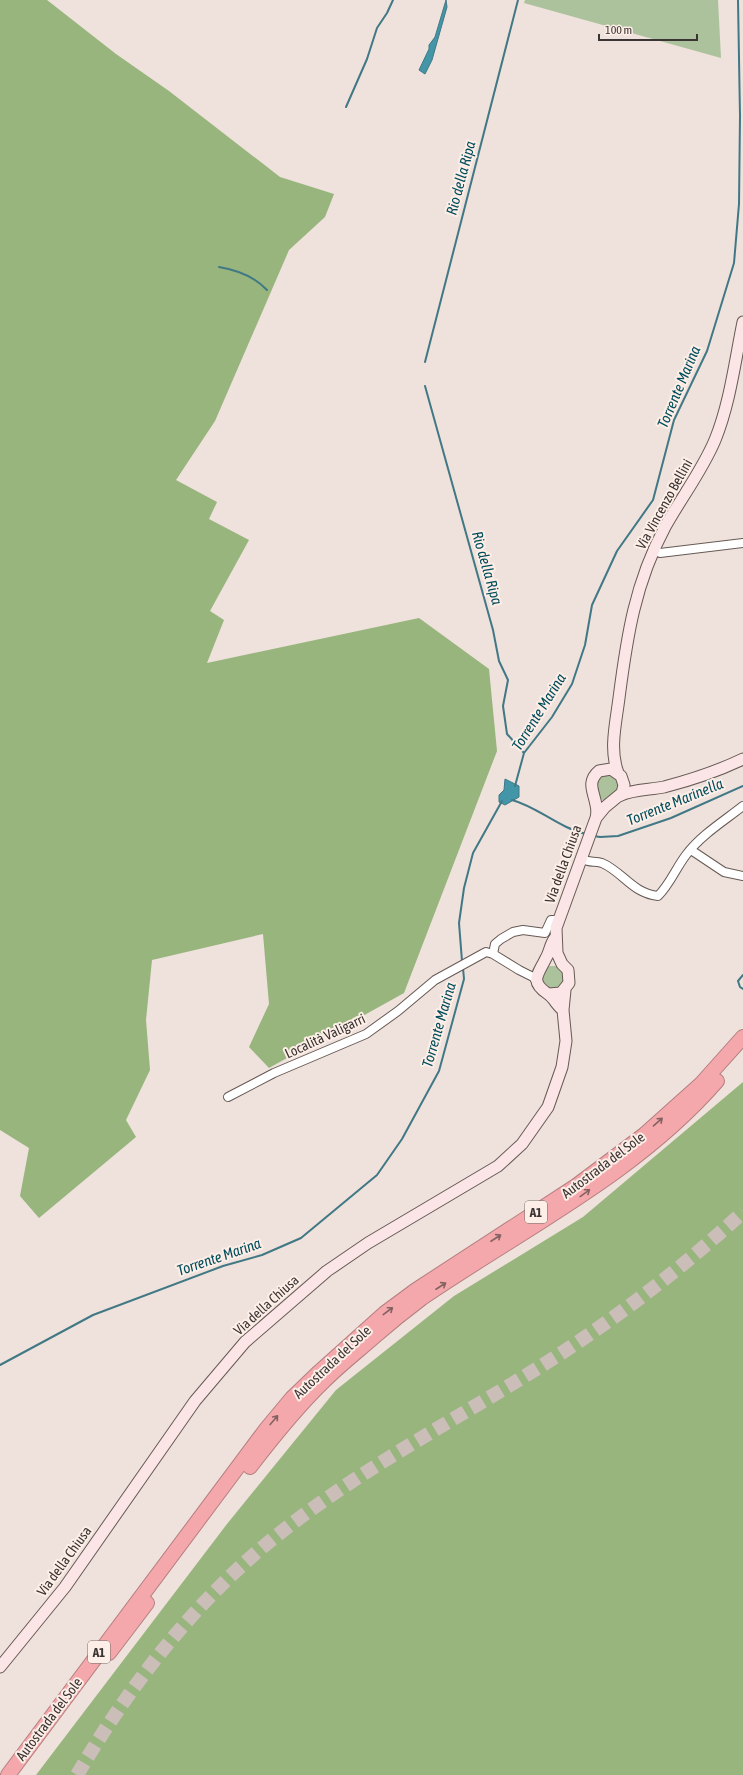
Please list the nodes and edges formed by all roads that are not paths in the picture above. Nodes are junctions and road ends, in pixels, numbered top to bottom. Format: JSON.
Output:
{"nodes":[{"id":1,"x":743,"y":322,"type":"edge"},
{"id":2,"x":743,"y":543,"type":"edge"},
{"id":3,"x":654,"y":550,"type":"junction"},
{"id":4,"x":613,"y":749,"type":"junction"},
{"id":5,"x":743,"y":759,"type":"edge"},
{"id":6,"x":599,"y":771,"type":"junction"},
{"id":7,"x":621,"y":777,"type":"junction"},
{"id":8,"x":646,"y":790,"type":"junction"},
{"id":9,"x":593,"y":794,"type":"junction"},
{"id":10,"x":615,"y":798,"type":"junction"},
{"id":11,"x":743,"y":806,"type":"edge"},
{"id":12,"x":595,"y":821,"type":"junction"},
{"id":13,"x":691,"y":850,"type":"junction"},
{"id":14,"x":581,"y":858,"type":"junction"},
{"id":15,"x":743,"y":876,"type":"edge"},
{"id":16,"x":559,"y":920,"type":"junction"},
{"id":17,"x":556,"y":937,"type":"junction"},
{"id":18,"x":493,"y":954,"type":"junction"},
{"id":19,"x":562,"y":964,"type":"junction"},
{"id":20,"x":540,"y":968,"type":"junction"},
{"id":21,"x":526,"y":973,"type":"junction"},
{"id":22,"x":537,"y":982,"type":"junction"},
{"id":23,"x":565,"y":990,"type":"junction"},
{"id":24,"x":549,"y":994,"type":"junction"},
{"id":25,"x":563,"y":1010,"type":"junction"},
{"id":26,"x":743,"y":1037,"type":"edge"},
{"id":27,"x":743,"y":1051,"type":"edge"},
{"id":28,"x":228,"y":1097,"type":"dead end"},
{"id":29,"x":320,"y":1378,"type":"junction"},
{"id":30,"x":194,"y":1532,"type":"junction"},
{"id":31,"x":0,"y":1667,"type":"edge"},
{"id":32,"x":8,"y":1775,"type":"edge"},
{"id":33,"x":18,"y":1775,"type":"edge"}],
"edges":[{"from":1,"to":3,"type":"main road","name":"Via Vincenzo Bellini"},
{"from":2,"to":3,"type":"street"},
{"from":3,"to":4,"type":"main road","name":"Via Vincenzo Bellini"},
{"from":4,"to":6,"type":"main road","name":"Via Vincenzo Bellini"},
{"from":4,"to":7,"type":"main road","name":"Via Vincenzo Bellini"},
{"from":5,"to":8,"type":"main road"},
{"from":6,"to":7,"type":"main road"},
{"from":6,"to":9,"type":"main road","name":"Via della Chiusa"},
{"from":7,"to":8,"type":"main road"},
{"from":7,"to":10,"type":"main road","name":"Via della Chiusa"},
{"from":8,"to":10,"type":"main road"},
{"from":9,"to":10,"type":"main road"},
{"from":9,"to":12,"type":"main road","name":"Via della Chiusa"},
{"from":10,"to":12,"type":"main road","name":"Via della Chiusa"},
{"from":11,"to":13,"type":"street"},
{"from":12,"to":14,"type":"main road","name":"Via della Chiusa"},
{"from":13,"to":14,"type":"street"},
{"from":13,"to":15,"type":"street"},
{"from":14,"to":16,"type":"main road","name":"Via della Chiusa"},
{"from":16,"to":17,"type":"main road","name":"Via della Chiusa"},
{"from":16,"to":18,"type":"street","name":"Via della Chiusa"},
{"from":17,"to":19,"type":"main road","name":"Via della Chiusa"},
{"from":17,"to":20,"type":"main road","name":"Via della Chiusa"},
{"from":18,"to":21,"type":"street"},
{"from":18,"to":28,"type":"street","name":"Località Valigarri"},
{"from":19,"to":20,"type":"main road"},
{"from":19,"to":23,"type":"main road","name":"Via della Chiusa"},
{"from":20,"to":21,"type":"street"},
{"from":20,"to":22,"type":"main road","name":"Via della Chiusa"},
{"from":21,"to":22,"type":"street"},
{"from":22,"to":24,"type":"main road"},
{"from":23,"to":24,"type":"main road"},
{"from":23,"to":25,"type":"main road","name":"Via della Chiusa"},
{"from":24,"to":25,"type":"main road"},
{"from":25,"to":31,"type":"main road","name":"Via della Chiusa"},
{"from":29,"to":26,"type":"highway","name":"Autostrada del Sole","number":"A1","one_way":true},
{"from":29,"to":27,"type":"highway","name":"Autostrada del Sole","number":"A1","one_way":true},
{"from":30,"to":29,"type":"highway","name":"Autostrada del Sole","number":"A1","one_way":true},
{"from":30,"to":32,"type":"highway","name":"Autostrada del Sole","number":"A1"},
{"from":30,"to":33,"type":"highway","name":"Autostrada del Sole","number":"A1"}]}
